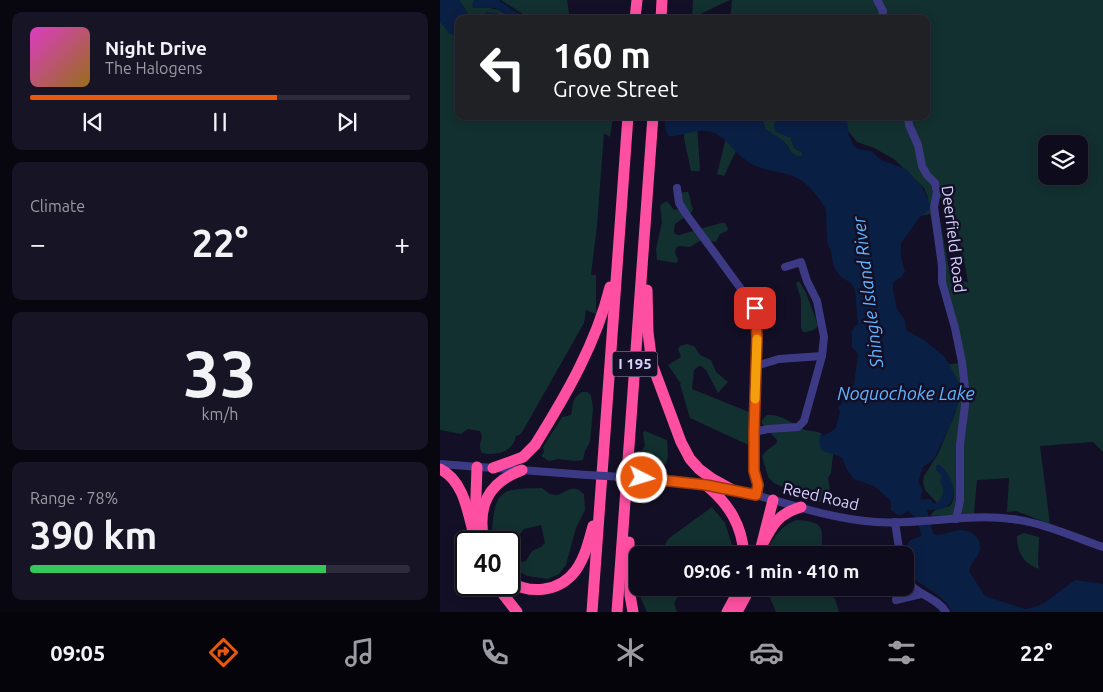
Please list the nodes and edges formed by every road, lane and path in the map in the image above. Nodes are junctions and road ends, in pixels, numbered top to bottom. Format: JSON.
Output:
{"nodes":[{"id":1,"x":637,"y":0,"type":"edge"},
{"id":2,"x":662,"y":0,"type":"edge"},
{"id":3,"x":877,"y":0,"type":"edge"},
{"id":4,"x":636,"y":15,"type":"edge"},
{"id":5,"x":661,"y":15,"type":"edge"},
{"id":6,"x":882,"y":15,"type":"edge"},
{"id":7,"x":628,"y":120,"type":"edge"},
{"id":8,"x":653,"y":120,"type":"edge"},
{"id":9,"x":908,"y":120,"type":"edge"},
{"id":10,"x":677,"y":188,"type":"dead end"},
{"id":11,"x":646,"y":219,"type":"junction"},
{"id":12,"x":618,"y":254,"type":"junction"},
{"id":13,"x":785,"y":267,"type":"dead end"},
{"id":14,"x":822,"y":356,"type":"junction"},
{"id":15,"x":756,"y":366,"type":"junction"},
{"id":16,"x":754,"y":432,"type":"junction"},
{"id":17,"x":440,"y":464,"type":"edge"},
{"id":18,"x":477,"y":467,"type":"junction"},
{"id":19,"x":493,"y":468,"type":"junction"},
{"id":20,"x":440,"y":469,"type":"edge"},
{"id":21,"x":522,"y":470,"type":"junction"},
{"id":22,"x":628,"y":471,"type":"junction"},
{"id":23,"x":706,"y":485,"type":"junction"},
{"id":24,"x":731,"y":489,"type":"junction"},
{"id":25,"x":756,"y":495,"type":"junction"},
{"id":26,"x":773,"y":500,"type":"junction"},
{"id":27,"x":600,"y":503,"type":"junction"},
{"id":28,"x":801,"y":507,"type":"junction"},
{"id":29,"x":956,"y":519,"type":"junction"},
{"id":30,"x":895,"y":522,"type":"junction"},
{"id":31,"x":473,"y":531,"type":"edge"},
{"id":32,"x":475,"y":531,"type":"edge"},
{"id":33,"x":483,"y":531,"type":"edge"},
{"id":34,"x":743,"y":546,"type":"edge"},
{"id":35,"x":762,"y":546,"type":"edge"},
{"id":36,"x":763,"y":546,"type":"edge"},
{"id":37,"x":899,"y":546,"type":"edge"},
{"id":38,"x":1103,"y":547,"type":"edge"},
{"id":39,"x":520,"y":588,"type":"edge"},
{"id":40,"x":914,"y":589,"type":"edge"},
{"id":41,"x":921,"y":594,"type":"junction"},
{"id":42,"x":505,"y":596,"type":"edge"},
{"id":43,"x":736,"y":596,"type":"edge"},
{"id":44,"x":746,"y":596,"type":"edge"},
{"id":45,"x":896,"y":600,"type":"dead end"},
{"id":46,"x":517,"y":612,"type":"edge"},
{"id":47,"x":592,"y":612,"type":"edge"},
{"id":48,"x":617,"y":612,"type":"edge"},
{"id":49,"x":633,"y":612,"type":"edge"},
{"id":50,"x":727,"y":612,"type":"edge"},
{"id":51,"x":737,"y":612,"type":"edge"},
{"id":52,"x":946,"y":612,"type":"edge"}],
"edges":[{"from":1,"to":4,"type":"highway"},
{"from":2,"to":5,"type":"highway"},
{"from":3,"to":6,"type":"street"},
{"from":7,"to":12,"type":"highway","number":"I 195"},
{"from":8,"to":11,"type":"highway","number":"I 195"},
{"from":9,"to":29,"type":"street","name":"Deerfield Road"},
{"from":10,"to":15,"type":"street"},
{"from":11,"to":22,"type":"highway","number":"I 195"},
{"from":11,"to":24,"type":"highway"},
{"from":12,"to":19,"type":"highway"},
{"from":12,"to":27,"type":"highway","number":"I 195"},
{"from":13,"to":14,"type":"street"},
{"from":14,"to":15,"type":"street"},
{"from":14,"to":16,"type":"street"},
{"from":15,"to":16,"type":"street"},
{"from":16,"to":25,"type":"street"},
{"from":17,"to":18,"type":"street","name":"Reed Road"},
{"from":18,"to":19,"type":"street","name":"Reed Road"},
{"from":18,"to":32,"type":"highway"},
{"from":19,"to":21,"type":"street","name":"Reed Road"},
{"from":20,"to":31,"type":"highway"},
{"from":21,"to":23,"type":"street","name":"Reed Road","bridge":true},
{"from":21,"to":33,"type":"highway"},
{"from":22,"to":48,"type":"highway","number":"I 195"},
{"from":22,"to":49,"type":"highway"},
{"from":23,"to":24,"type":"street","name":"Reed Road"},
{"from":23,"to":34,"type":"highway"},
{"from":24,"to":25,"type":"street","name":"Reed Road"},
{"from":25,"to":26,"type":"street","name":"Reed Road"},
{"from":26,"to":28,"type":"street","name":"Reed Road"},
{"from":26,"to":35,"type":"highway"},
{"from":27,"to":39,"type":"highway"},
{"from":27,"to":47,"type":"highway","number":"I 195"},
{"from":28,"to":30,"type":"street","name":"Reed Road"},
{"from":28,"to":36,"type":"highway"},
{"from":29,"to":30,"type":"street","name":"Reed Road"},
{"from":29,"to":38,"type":"street","name":"Reed Road"},
{"from":30,"to":37,"type":"street"},
{"from":40,"to":41,"type":"street"},
{"from":41,"to":45,"type":"street"},
{"from":41,"to":52,"type":"street"},
{"from":42,"to":46,"type":"highway"},
{"from":43,"to":50,"type":"highway"},
{"from":44,"to":51,"type":"highway"}]}
